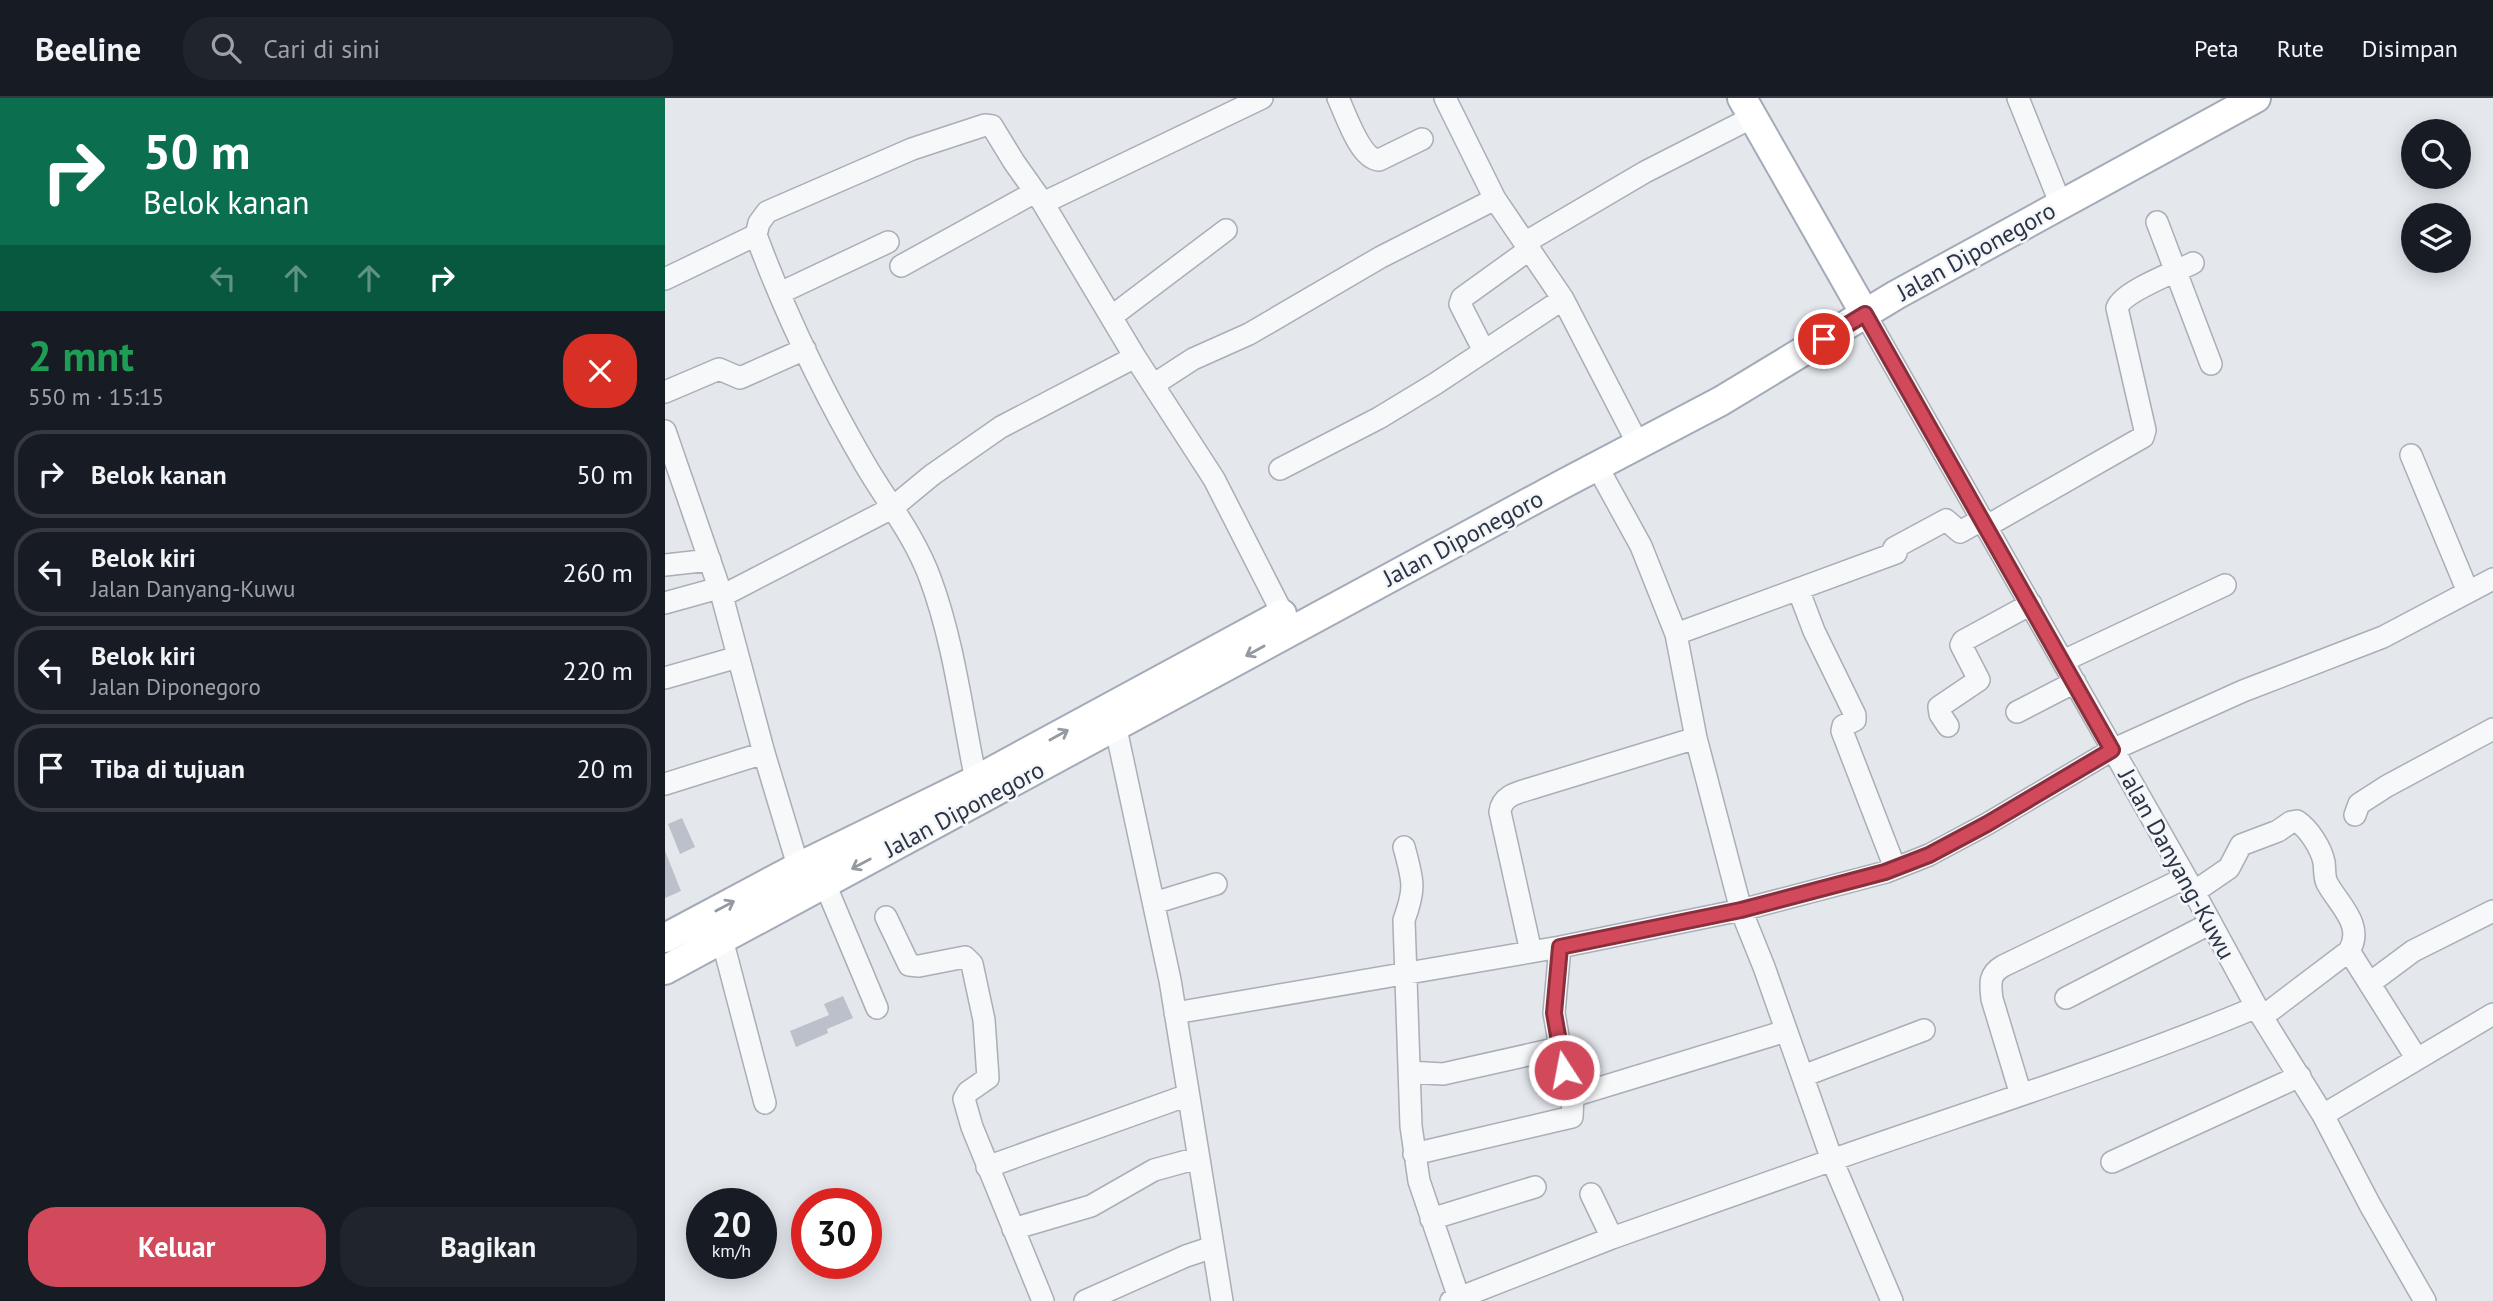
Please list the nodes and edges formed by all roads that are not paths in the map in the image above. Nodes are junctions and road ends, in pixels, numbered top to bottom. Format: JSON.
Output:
{"nodes":[{"id":1,"x":1338,"y":98,"type":"edge"},
{"id":2,"x":1445,"y":98,"type":"edge"},
{"id":3,"x":2018,"y":98,"type":"edge"},
{"id":4,"x":2227,"y":98,"type":"edge"},
{"id":5,"x":2256,"y":98,"type":"edge"},
{"id":6,"x":1247,"y":101,"type":"edge"},
{"id":7,"x":1748,"y":108,"type":"edge"},
{"id":8,"x":1422,"y":139,"type":"dead end"},
{"id":9,"x":1039,"y":197,"type":"junction"},
{"id":10,"x":2058,"y":198,"type":"junction"},
{"id":11,"x":1495,"y":199,"type":"junction"},
{"id":12,"x":2157,"y":222,"type":"dead end"},
{"id":13,"x":1226,"y":230,"type":"dead end"},
{"id":14,"x":756,"y":235,"type":"junction"},
{"id":15,"x":888,"y":242,"type":"dead end"},
{"id":16,"x":1528,"y":246,"type":"junction"},
{"id":17,"x":901,"y":266,"type":"dead end"},
{"id":18,"x":2185,"y":268,"type":"junction"},
{"id":19,"x":665,"y":279,"type":"edge"},
{"id":20,"x":780,"y":293,"type":"junction"},
{"id":21,"x":1563,"y":299,"type":"junction"},
{"id":22,"x":1861,"y":308,"type":"junction"},
{"id":23,"x":1111,"y":317,"type":"junction"},
{"id":24,"x":805,"y":349,"type":"junction"},
{"id":25,"x":1484,"y":351,"type":"junction"},
{"id":26,"x":1135,"y":358,"type":"junction"},
{"id":27,"x":2211,"y":364,"type":"dead end"},
{"id":28,"x":1153,"y":385,"type":"junction"},
{"id":29,"x":665,"y":392,"type":"edge"},
{"id":30,"x":665,"y":431,"type":"edge"},
{"id":31,"x":1635,"y":438,"type":"junction"},
{"id":32,"x":2411,"y":455,"type":"dead end"},
{"id":33,"x":1597,"y":466,"type":"junction"},
{"id":34,"x":1280,"y":469,"type":"dead end"},
{"id":35,"x":892,"y":508,"type":"junction"},
{"id":36,"x":1985,"y":522,"type":"junction"},
{"id":37,"x":710,"y":560,"type":"junction"},
{"id":38,"x":665,"y":565,"type":"edge"},
{"id":39,"x":2493,"y":581,"type":"edge"},
{"id":40,"x":2225,"y":585,"type":"dead end"},
{"id":41,"x":1798,"y":589,"type":"junction"},
{"id":42,"x":721,"y":592,"type":"junction"},
{"id":43,"x":2468,"y":592,"type":"junction"},
{"id":44,"x":665,"y":603,"type":"edge"},
{"id":45,"x":2031,"y":604,"type":"junction"},
{"id":46,"x":1287,"y":622,"type":"junction"},
{"id":47,"x":1676,"y":634,"type":"junction"},
{"id":48,"x":739,"y":657,"type":"junction"},
{"id":49,"x":2063,"y":661,"type":"junction"},
{"id":50,"x":665,"y":678,"type":"edge"},
{"id":51,"x":2075,"y":682,"type":"junction"},
{"id":52,"x":2017,"y":712,"type":"dead end"},
{"id":53,"x":1114,"y":717,"type":"junction"},
{"id":54,"x":1948,"y":726,"type":"dead end"},
{"id":55,"x":2493,"y":729,"type":"edge"},
{"id":56,"x":1696,"y":738,"type":"junction"},
{"id":57,"x":2112,"y":750,"type":"junction"},
{"id":58,"x":764,"y":753,"type":"junction"},
{"id":59,"x":976,"y":780,"type":"junction"},
{"id":60,"x":665,"y":784,"type":"edge"},
{"id":61,"x":2355,"y":815,"type":"dead end"},
{"id":62,"x":1404,"y":848,"type":"dead end"},
{"id":63,"x":799,"y":867,"type":"junction"},
{"id":64,"x":1895,"y":868,"type":"junction"},
{"id":65,"x":1216,"y":884,"type":"dead end"},
{"id":66,"x":2190,"y":885,"type":"junction"},
{"id":67,"x":816,"y":889,"type":"junction"},
{"id":68,"x":1154,"y":903,"type":"junction"},
{"id":69,"x":1741,"y":910,"type":"junction"},
{"id":70,"x":2493,"y":911,"type":"edge"},
{"id":71,"x":886,"y":916,"type":"dead end"},
{"id":72,"x":2211,"y":923,"type":"junction"},
{"id":73,"x":665,"y":938,"type":"edge"},
{"id":74,"x":722,"y":939,"type":"junction"},
{"id":75,"x":1560,"y":947,"type":"junction"},
{"id":76,"x":2349,"y":951,"type":"junction"},
{"id":77,"x":1531,"y":952,"type":"junction"},
{"id":78,"x":665,"y":970,"type":"edge"},
{"id":79,"x":1405,"y":972,"type":"junction"},
{"id":80,"x":2370,"y":983,"type":"junction"},
{"id":81,"x":2066,"y":998,"type":"dead end"},
{"id":82,"x":877,"y":1008,"type":"dead end"},
{"id":83,"x":2260,"y":1012,"type":"junction"},
{"id":84,"x":1175,"y":1013,"type":"junction"},
{"id":85,"x":2493,"y":1014,"type":"edge"},
{"id":86,"x":1924,"y":1030,"type":"dead end"},
{"id":87,"x":1786,"y":1031,"type":"junction"},
{"id":88,"x":1559,"y":1048,"type":"junction"},
{"id":89,"x":2417,"y":1059,"type":"junction"},
{"id":90,"x":1409,"y":1072,"type":"junction"},
{"id":91,"x":1803,"y":1076,"type":"junction"},
{"id":92,"x":2300,"y":1076,"type":"junction"},
{"id":93,"x":2021,"y":1095,"type":"junction"},
{"id":94,"x":1188,"y":1096,"type":"junction"},
{"id":95,"x":765,"y":1103,"type":"dead end"},
{"id":96,"x":2323,"y":1115,"type":"junction"},
{"id":97,"x":1573,"y":1117,"type":"junction"},
{"id":98,"x":1414,"y":1154,"type":"junction"},
{"id":99,"x":1198,"y":1158,"type":"junction"},
{"id":100,"x":1832,"y":1160,"type":"junction"},
{"id":101,"x":2112,"y":1162,"type":"dead end"},
{"id":102,"x":988,"y":1167,"type":"junction"},
{"id":103,"x":1535,"y":1187,"type":"dead end"},
{"id":104,"x":1591,"y":1194,"type":"dead end"},
{"id":105,"x":1431,"y":1219,"type":"junction"},
{"id":106,"x":1013,"y":1229,"type":"junction"},
{"id":107,"x":1612,"y":1238,"type":"junction"},
{"id":108,"x":1213,"y":1247,"type":"junction"},
{"id":109,"x":1457,"y":1300,"type":"edge"},
{"id":110,"x":1043,"y":1301,"type":"edge"},
{"id":111,"x":1085,"y":1301,"type":"edge"},
{"id":112,"x":1221,"y":1301,"type":"edge"},
{"id":113,"x":1892,"y":1301,"type":"edge"},
{"id":114,"x":2424,"y":1301,"type":"edge"}],
"edges":[{"from":1,"to":8,"type":"street"},
{"from":2,"to":11,"type":"street"},
{"from":3,"to":10,"type":"street"},
{"from":4,"to":10,"type":"main road","name":"Jalan Diponegoro"},
{"from":5,"to":10,"type":"main road","name":"Jalan Diponegoro"},
{"from":6,"to":9,"type":"street"},
{"from":7,"to":16,"type":"street"},
{"from":7,"to":22,"type":"main road","name":"Jalan Danyang-Kuwu"},
{"from":9,"to":14,"type":"street"},
{"from":9,"to":17,"type":"street"},
{"from":9,"to":23,"type":"street"},
{"from":10,"to":22,"type":"main road","name":"Jalan Diponegoro"},
{"from":11,"to":16,"type":"street"},
{"from":11,"to":28,"type":"street"},
{"from":12,"to":18,"type":"street"},
{"from":13,"to":23,"type":"street"},
{"from":14,"to":19,"type":"street"},
{"from":14,"to":20,"type":"street"},
{"from":15,"to":20,"type":"street"},
{"from":16,"to":21,"type":"street"},
{"from":16,"to":25,"type":"street"},
{"from":18,"to":27,"type":"street"},
{"from":18,"to":36,"type":"street"},
{"from":20,"to":24,"type":"street"},
{"from":21,"to":25,"type":"street"},
{"from":21,"to":31,"type":"street"},
{"from":22,"to":31,"type":"main road","name":"Jalan Diponegoro"},
{"from":22,"to":36,"type":"street","name":"Jalan Danyang-Kuwu"},
{"from":23,"to":26,"type":"street"},
{"from":24,"to":29,"type":"street"},
{"from":24,"to":35,"type":"street"},
{"from":25,"to":34,"type":"street"},
{"from":26,"to":28,"type":"street"},
{"from":26,"to":35,"type":"street"},
{"from":28,"to":46,"type":"street"},
{"from":30,"to":37,"type":"street"},
{"from":31,"to":33,"type":"main road","name":"Jalan Diponegoro"},
{"from":31,"to":46,"type":"main road","name":"Jalan Diponegoro"},
{"from":32,"to":43,"type":"street"},
{"from":33,"to":46,"type":"main road","name":"Jalan Diponegoro"},
{"from":33,"to":47,"type":"street"},
{"from":35,"to":42,"type":"street"},
{"from":35,"to":59,"type":"street"},
{"from":36,"to":41,"type":"street"},
{"from":36,"to":45,"type":"street","name":"Jalan Danyang-Kuwu"},
{"from":37,"to":38,"type":"street"},
{"from":37,"to":42,"type":"street"},
{"from":39,"to":43,"type":"street"},
{"from":40,"to":49,"type":"street"},
{"from":41,"to":47,"type":"street"},
{"from":41,"to":64,"type":"street"},
{"from":42,"to":44,"type":"street"},
{"from":42,"to":48,"type":"street"},
{"from":43,"to":57,"type":"street"},
{"from":45,"to":49,"type":"street","name":"Jalan Danyang-Kuwu"},
{"from":45,"to":54,"type":"street"},
{"from":46,"to":53,"type":"main road","name":"Jalan Diponegoro"},
{"from":47,"to":56,"type":"street"},
{"from":48,"to":50,"type":"street"},
{"from":48,"to":58,"type":"street"},
{"from":49,"to":51,"type":"street","name":"Jalan Danyang-Kuwu"},
{"from":51,"to":52,"type":"street"},
{"from":51,"to":57,"type":"street","name":"Jalan Danyang-Kuwu"},
{"from":59,"to":53,"type":"main road","name":"Jalan Diponegoro","one_way":true},
{"from":53,"to":67,"type":"main road","name":"Jalan Diponegoro","one_way":true},
{"from":53,"to":68,"type":"street"},
{"from":55,"to":61,"type":"street"},
{"from":56,"to":69,"type":"street"},
{"from":56,"to":77,"type":"street"},
{"from":57,"to":64,"type":"street"},
{"from":57,"to":66,"type":"street","name":"Jalan Danyang-Kuwu"},
{"from":58,"to":60,"type":"street"},
{"from":58,"to":63,"type":"street"},
{"from":59,"to":63,"type":"main road","name":"Jalan Diponegoro"},
{"from":62,"to":79,"type":"street"},
{"from":63,"to":67,"type":"street"},
{"from":73,"to":63,"type":"main road","name":"Jalan Diponegoro","one_way":true},
{"from":64,"to":69,"type":"street"},
{"from":65,"to":68,"type":"street"},
{"from":66,"to":72,"type":"street","name":"Jalan Danyang-Kuwu"},
{"from":66,"to":76,"type":"street"},
{"from":66,"to":93,"type":"street"},
{"from":67,"to":74,"type":"main road","name":"Jalan Diponegoro"},
{"from":67,"to":82,"type":"street"},
{"from":68,"to":84,"type":"street"},
{"from":69,"to":75,"type":"street"},
{"from":69,"to":87,"type":"street"},
{"from":70,"to":80,"type":"street"},
{"from":71,"to":102,"type":"street"},
{"from":72,"to":81,"type":"street"},
{"from":72,"to":83,"type":"street","name":"Jalan Danyang-Kuwu"},
{"from":74,"to":78,"type":"main road","name":"Jalan Diponegoro"},
{"from":74,"to":95,"type":"street"},
{"from":75,"to":77,"type":"street"},
{"from":75,"to":88,"type":"street"},
{"from":76,"to":80,"type":"street"},
{"from":76,"to":83,"type":"street"},
{"from":77,"to":79,"type":"street"},
{"from":79,"to":84,"type":"street"},
{"from":79,"to":90,"type":"street"},
{"from":80,"to":89,"type":"street"},
{"from":83,"to":92,"type":"street","name":"Jalan Danyang-Kuwu"},
{"from":83,"to":93,"type":"street"},
{"from":84,"to":94,"type":"street"},
{"from":85,"to":89,"type":"street"},
{"from":86,"to":91,"type":"street"},
{"from":87,"to":91,"type":"street"},
{"from":87,"to":97,"type":"street"},
{"from":88,"to":90,"type":"street"},
{"from":88,"to":97,"type":"street"},
{"from":89,"to":96,"type":"street"},
{"from":90,"to":98,"type":"street"},
{"from":91,"to":100,"type":"street"},
{"from":92,"to":96,"type":"street","name":"Jalan Danyang-Kuwu"},
{"from":92,"to":101,"type":"street"},
{"from":93,"to":100,"type":"street"},
{"from":94,"to":99,"type":"street"},
{"from":94,"to":102,"type":"street"},
{"from":96,"to":114,"type":"street","name":"Jalan Danyang-Kuwu"},
{"from":97,"to":98,"type":"street"},
{"from":98,"to":105,"type":"street"},
{"from":99,"to":106,"type":"street"},
{"from":99,"to":108,"type":"street"},
{"from":100,"to":107,"type":"street"},
{"from":100,"to":113,"type":"street"},
{"from":102,"to":106,"type":"street"},
{"from":103,"to":105,"type":"street"},
{"from":104,"to":107,"type":"street"},
{"from":105,"to":109,"type":"street"},
{"from":106,"to":110,"type":"street"},
{"from":107,"to":109,"type":"street"},
{"from":108,"to":111,"type":"street"},
{"from":108,"to":112,"type":"street"}]}
